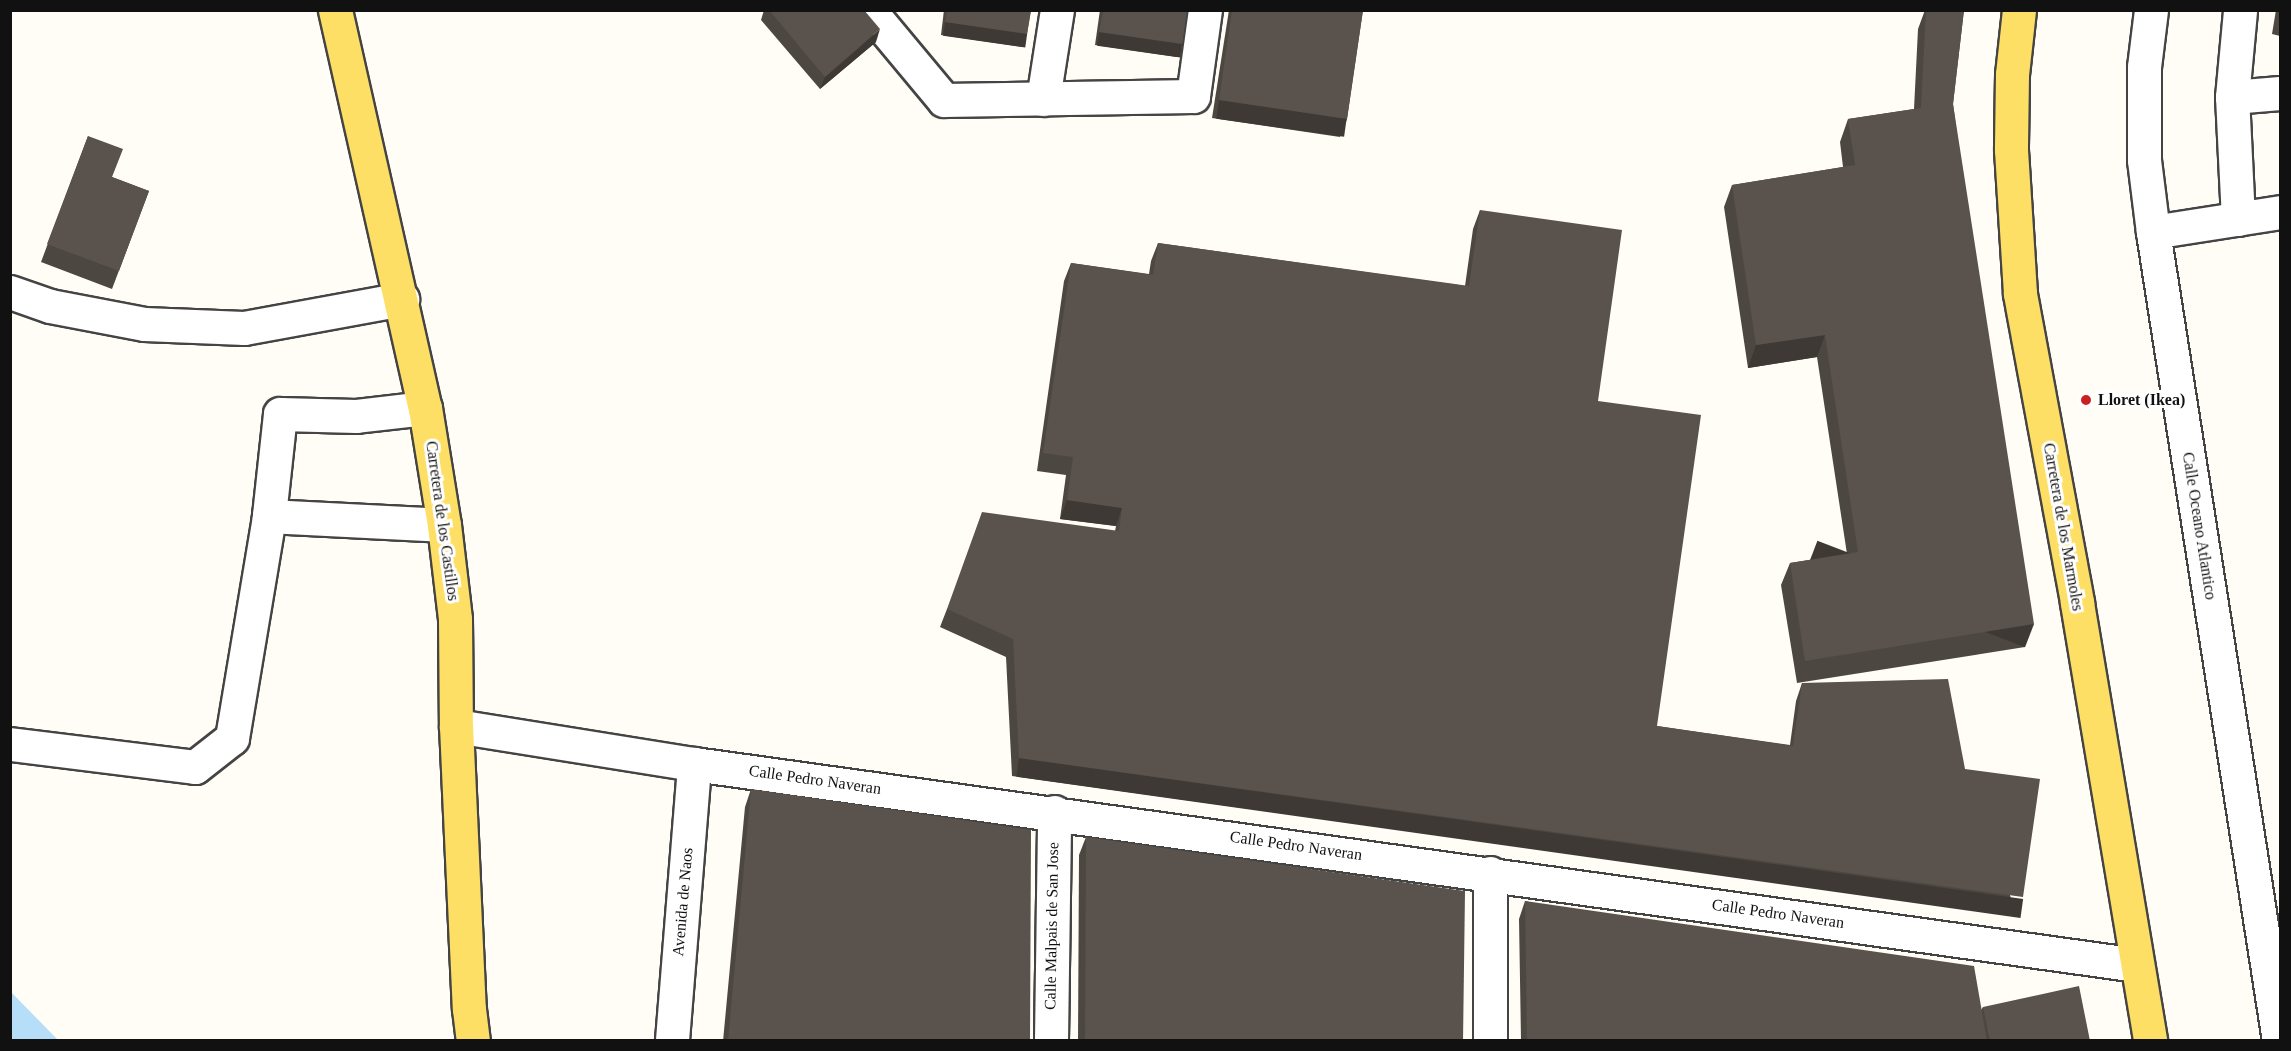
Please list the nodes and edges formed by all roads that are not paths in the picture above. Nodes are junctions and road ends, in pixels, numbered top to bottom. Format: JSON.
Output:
{"nodes":[{"id":1,"x":335,"y":10,"type":"edge"},
{"id":2,"x":1057,"y":10,"type":"edge"},
{"id":3,"x":1205,"y":10,"type":"edge"},
{"id":4,"x":2019,"y":10,"type":"edge"},
{"id":5,"x":2151,"y":10,"type":"edge"},
{"id":6,"x":2240,"y":10,"type":"edge"},
{"id":7,"x":877,"y":14,"type":"edge"},
{"id":8,"x":2280,"y":93,"type":"edge"},
{"id":9,"x":2232,"y":97,"type":"junction"},
{"id":10,"x":1043,"y":99,"type":"junction"},
{"id":11,"x":2280,"y":212,"type":"edge"},
{"id":12,"x":2238,"y":219,"type":"junction"},
{"id":13,"x":2153,"y":232,"type":"junction"},
{"id":14,"x":10,"y":292,"type":"edge"},
{"id":15,"x":402,"y":299,"type":"junction"},
{"id":16,"x":425,"y":408,"type":"junction"},
{"id":17,"x":269,"y":516,"type":"junction"},
{"id":18,"x":444,"y":525,"type":"junction"},
{"id":19,"x":456,"y":726,"type":"junction"},
{"id":20,"x":10,"y":744,"type":"edge"},
{"id":21,"x":694,"y":764,"type":"junction"},
{"id":22,"x":1054,"y":812,"type":"junction"},
{"id":23,"x":1490,"y":873,"type":"junction"},
{"id":24,"x":2137,"y":965,"type":"junction"},
{"id":25,"x":473,"y":1041,"type":"edge"},
{"id":26,"x":672,"y":1041,"type":"edge"},
{"id":27,"x":1051,"y":1041,"type":"edge"},
{"id":28,"x":1490,"y":1041,"type":"edge"},
{"id":29,"x":2150,"y":1041,"type":"edge"},
{"id":30,"x":2279,"y":1041,"type":"edge"}],
"edges":[{"from":1,"to":15,"type":"main road","name":"Carretera de los Castillos"},
{"from":2,"to":10,"type":"street"},
{"from":3,"to":10,"type":"street"},
{"from":4,"to":24,"type":"main road","name":"Carretera de los Marmoles"},
{"from":5,"to":13,"type":"street","name":"Calle Oceano Atlantico"},
{"from":6,"to":9,"type":"street"},
{"from":7,"to":10,"type":"street"},
{"from":8,"to":9,"type":"street"},
{"from":9,"to":12,"type":"street"},
{"from":11,"to":12,"type":"street"},
{"from":12,"to":13,"type":"street"},
{"from":13,"to":30,"type":"street","name":"Calle Oceano Atlantico"},
{"from":14,"to":15,"type":"street"},
{"from":15,"to":16,"type":"main road","name":"Carretera de los Castillos"},
{"from":16,"to":17,"type":"street"},
{"from":16,"to":18,"type":"main road","name":"Carretera de los Castillos"},
{"from":17,"to":18,"type":"street"},
{"from":17,"to":20,"type":"street"},
{"from":18,"to":19,"type":"main road","name":"Carretera de los Castillos"},
{"from":19,"to":21,"type":"street","name":"Calle Pedro Naveran"},
{"from":19,"to":25,"type":"main road","name":"Carretera de los Castillos"},
{"from":21,"to":22,"type":"street","name":"Calle Pedro Naveran"},
{"from":21,"to":26,"type":"street","name":"Avenida de Naos"},
{"from":22,"to":23,"type":"street","name":"Calle Pedro Naveran"},
{"from":22,"to":27,"type":"street","name":"Calle Malpais de San Jose"},
{"from":23,"to":24,"type":"street","name":"Calle Pedro Naveran"},
{"from":23,"to":28,"type":"street"},
{"from":24,"to":29,"type":"main road","name":"Carretera de los Marmoles"}]}
